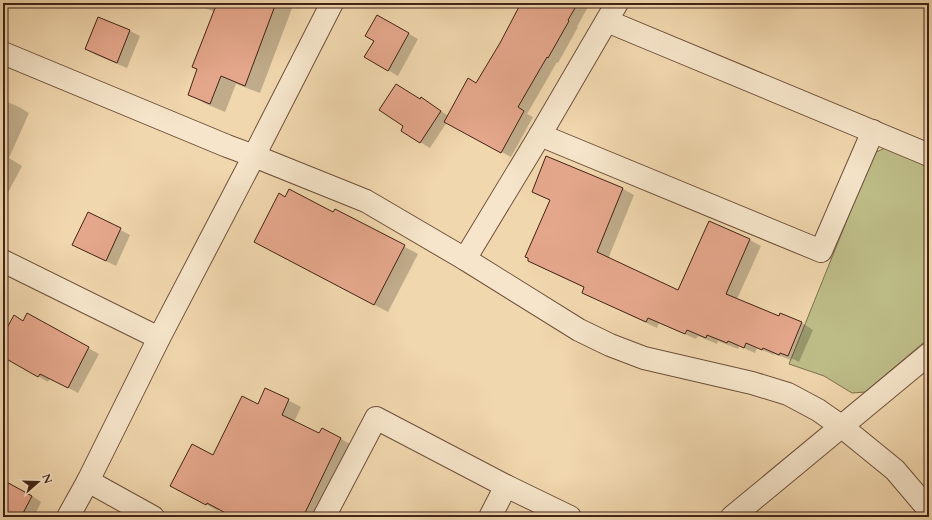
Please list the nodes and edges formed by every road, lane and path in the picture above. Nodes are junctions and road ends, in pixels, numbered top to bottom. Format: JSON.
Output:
{"nodes":[{"id":1,"x":332,"y":3,"type":"edge"},
{"id":2,"x":612,"y":12,"type":"edge"},
{"id":3,"x":3,"y":53,"type":"edge"},
{"id":4,"x":873,"y":131,"type":"junction"},
{"id":5,"x":540,"y":135,"type":"junction"},
{"id":6,"x":929,"y":155,"type":"edge"},
{"id":7,"x":254,"y":156,"type":"junction"},
{"id":8,"x":465,"y":260,"type":"junction"},
{"id":9,"x":3,"y":261,"type":"edge"},
{"id":10,"x":159,"y":338,"type":"junction"},
{"id":11,"x":929,"y":354,"type":"edge"},
{"id":12,"x":841,"y":426,"type":"junction"},
{"id":13,"x":88,"y":481,"type":"junction"},
{"id":14,"x":506,"y":486,"type":"junction"},
{"id":15,"x":929,"y":510,"type":"edge"},
{"id":16,"x":68,"y":517,"type":"edge"},
{"id":17,"x":153,"y":517,"type":"edge"},
{"id":18,"x":324,"y":517,"type":"edge"},
{"id":19,"x":490,"y":517,"type":"edge"},
{"id":20,"x":570,"y":517,"type":"edge"},
{"id":21,"x":732,"y":517,"type":"edge"}],
"edges":[{"from":1,"to":7,"type":"street"},
{"from":2,"to":4,"type":"street"},
{"from":2,"to":5,"type":"street"},
{"from":3,"to":7,"type":"street"},
{"from":4,"to":5,"type":"street"},
{"from":4,"to":6,"type":"street"},
{"from":5,"to":8,"type":"street"},
{"from":7,"to":8,"type":"street"},
{"from":7,"to":10,"type":"street"},
{"from":8,"to":12,"type":"street"},
{"from":9,"to":10,"type":"street"},
{"from":10,"to":13,"type":"street"},
{"from":11,"to":12,"type":"street"},
{"from":12,"to":15,"type":"street"},
{"from":12,"to":21,"type":"street"},
{"from":13,"to":16,"type":"street"},
{"from":13,"to":17,"type":"street"},
{"from":14,"to":18,"type":"street"},
{"from":14,"to":19,"type":"street"},
{"from":14,"to":20,"type":"street"}]}
